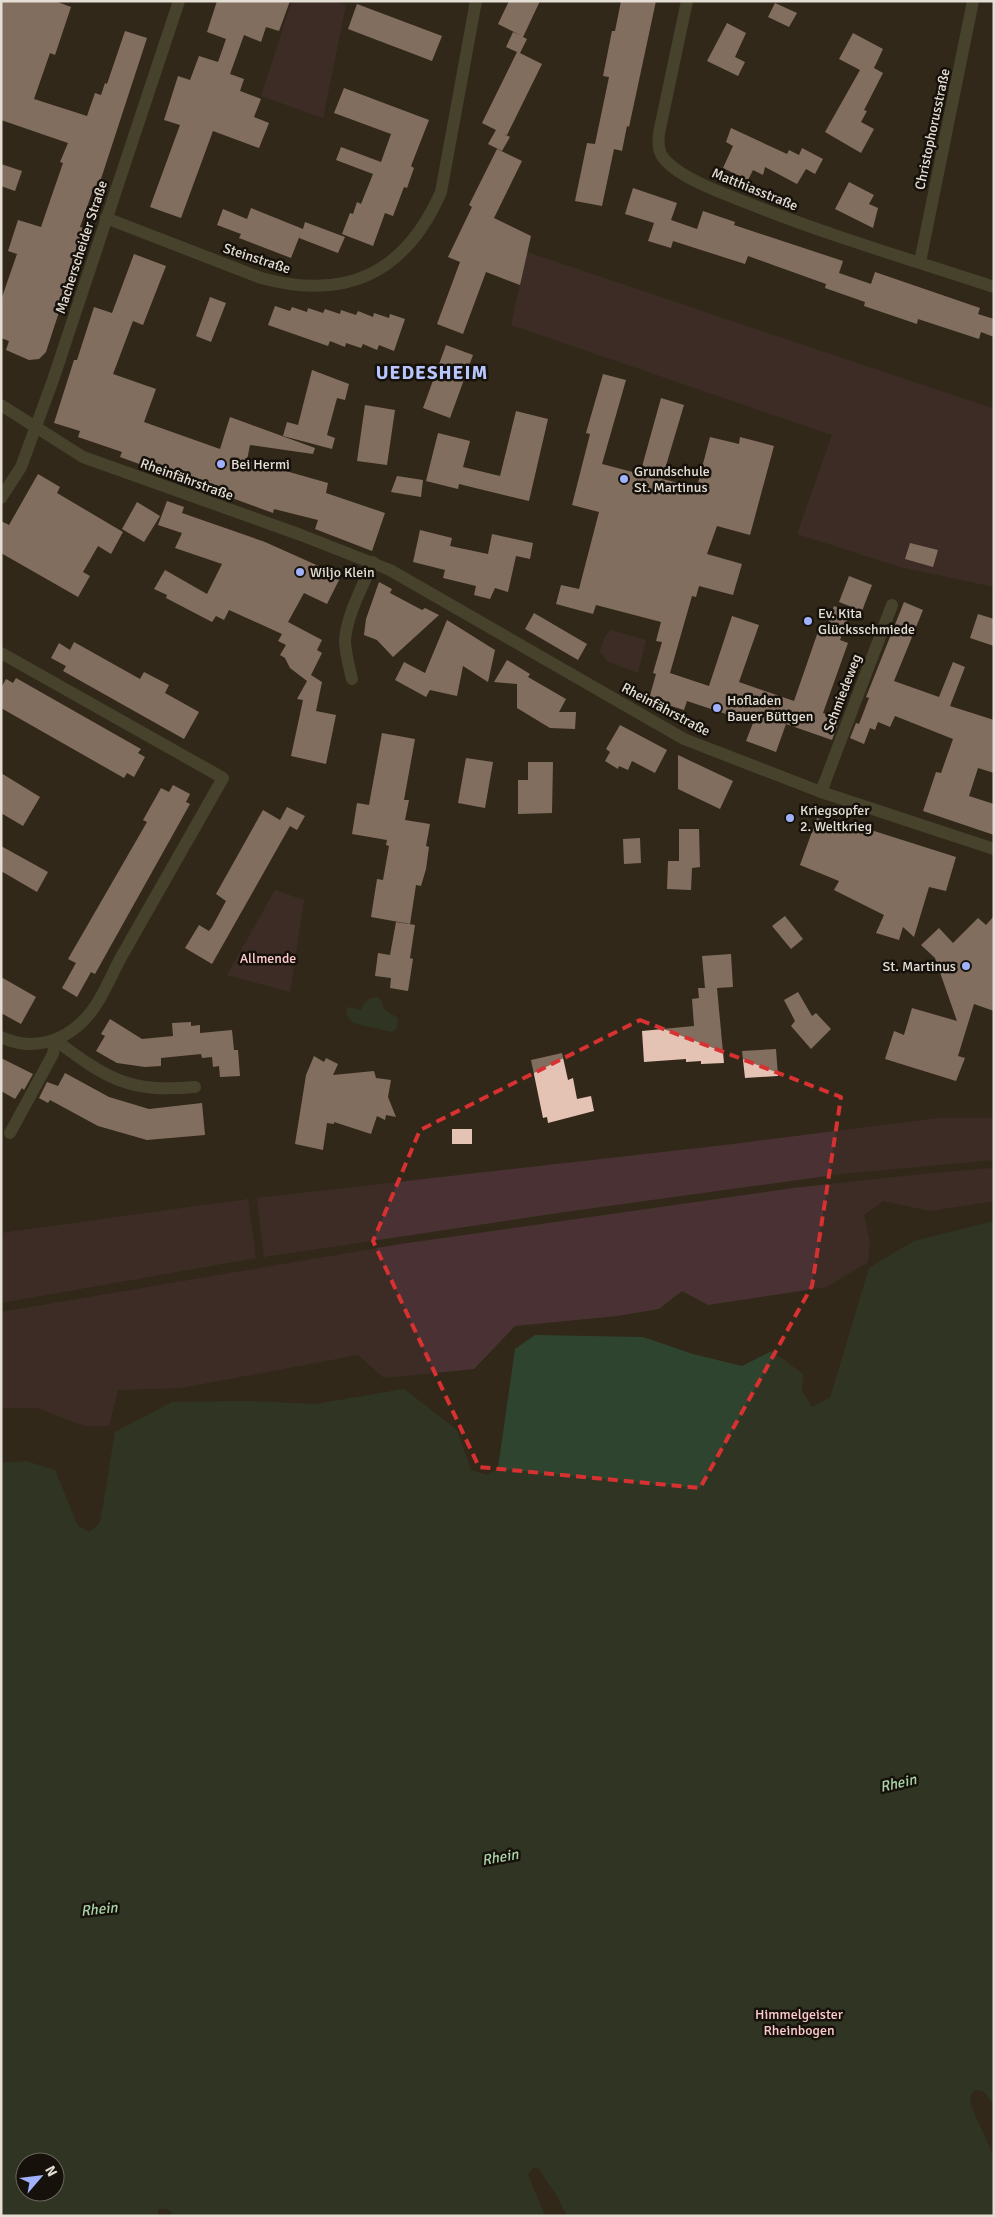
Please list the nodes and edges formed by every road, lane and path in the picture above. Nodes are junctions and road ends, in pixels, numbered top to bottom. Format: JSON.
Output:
{"nodes":[{"id":1,"x":179,"y":1,"type":"edge"},
{"id":2,"x":476,"y":1,"type":"edge"},
{"id":3,"x":687,"y":1,"type":"edge"},
{"id":4,"x":974,"y":1,"type":"edge"},
{"id":5,"x":106,"y":218,"type":"junction"},
{"id":6,"x":920,"y":262,"type":"junction"},
{"id":7,"x":994,"y":287,"type":"edge"},
{"id":8,"x":1,"y":405,"type":"edge"},
{"id":9,"x":36,"y":428,"type":"junction"},
{"id":10,"x":1,"y":498,"type":"edge"},
{"id":11,"x":372,"y":562,"type":"junction"},
{"id":12,"x":892,"y":605,"type":"dead end"},
{"id":13,"x":1,"y":653,"type":"edge"},
{"id":14,"x":352,"y":679,"type":"dead end"},
{"id":15,"x":821,"y":792,"type":"junction"},
{"id":16,"x":994,"y":849,"type":"edge"},
{"id":17,"x":1,"y":1037,"type":"edge"},
{"id":18,"x":55,"y":1040,"type":"junction"},
{"id":19,"x":195,"y":1087,"type":"dead end"},
{"id":20,"x":10,"y":1133,"type":"dead end"}],
"edges":[{"from":1,"to":5,"type":"street","name":"Macherscheider Straße"},
{"from":2,"to":5,"type":"street","name":"Steinstraße"},
{"from":3,"to":6,"type":"street","name":"Matthiasstraße"},
{"from":4,"to":6,"type":"street","name":"Christophorusstraße"},
{"from":5,"to":9,"type":"street","name":"Macherscheider Straße"},
{"from":6,"to":7,"type":"street","name":"Matthiasstraße"},
{"from":8,"to":9,"type":"street","name":"Rheinfährstraße"},
{"from":9,"to":10,"type":"street","name":"Macherscheider Straße"},
{"from":9,"to":11,"type":"street","name":"Rheinfährstraße"},
{"from":11,"to":14,"type":"street"},
{"from":11,"to":15,"type":"street","name":"Rheinfährstraße"},
{"from":12,"to":15,"type":"street","name":"Schmiedeweg"},
{"from":13,"to":18,"type":"street"},
{"from":15,"to":16,"type":"street","name":"Rheinfährstraße"},
{"from":17,"to":18,"type":"street"},
{"from":18,"to":19,"type":"street"},
{"from":18,"to":20,"type":"street"}]}
